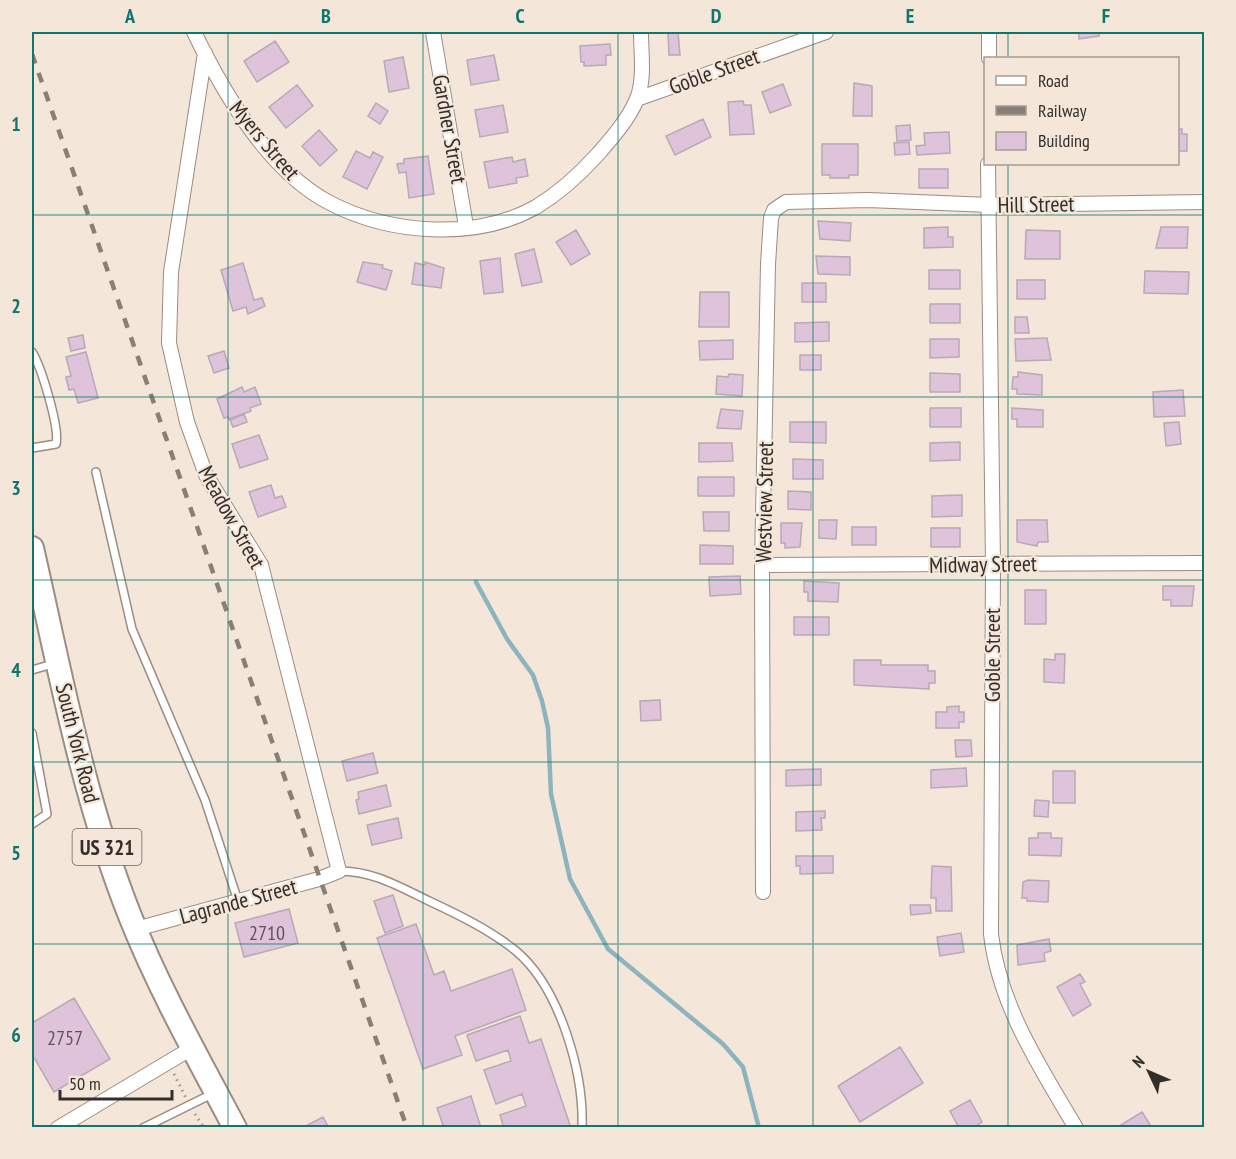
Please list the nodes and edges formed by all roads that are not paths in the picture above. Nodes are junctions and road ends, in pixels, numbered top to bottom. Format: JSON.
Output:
{"nodes":[{"id":1,"x":194,"y":32,"type":"edge"},
{"id":2,"x":433,"y":32,"type":"edge"},
{"id":3,"x":641,"y":32,"type":"edge"},
{"id":4,"x":826,"y":32,"type":"edge"},
{"id":5,"x":989,"y":32,"type":"edge"},
{"id":6,"x":205,"y":53,"type":"junction"},
{"id":7,"x":989,"y":57,"type":"edge"},
{"id":8,"x":637,"y":99,"type":"junction"},
{"id":9,"x":988,"y":165,"type":"edge"},
{"id":10,"x":868,"y":200,"type":"joint"},
{"id":11,"x":1204,"y":202,"type":"edge"},
{"id":12,"x":990,"y":205,"type":"junction"},
{"id":13,"x":466,"y":226,"type":"junction"},
{"id":14,"x":32,"y":352,"type":"edge"},
{"id":15,"x":32,"y":448,"type":"edge"},
{"id":16,"x":96,"y":472,"type":"dead end"},
{"id":17,"x":32,"y":548,"type":"edge"},
{"id":18,"x":1204,"y":563,"type":"edge"},
{"id":19,"x":762,"y":565,"type":"junction"},
{"id":20,"x":993,"y":565,"type":"junction"},
{"id":21,"x":58,"y":663,"type":"junction"},
{"id":22,"x":32,"y":670,"type":"edge"},
{"id":23,"x":32,"y":734,"type":"edge"},
{"id":24,"x":32,"y":824,"type":"edge"},
{"id":25,"x":339,"y":870,"type":"junction"},
{"id":26,"x":763,"y":892,"type":"dead end"},
{"id":27,"x":238,"y":901,"type":"junction"},
{"id":28,"x":136,"y":929,"type":"junction"},
{"id":29,"x":192,"y":1048,"type":"junction"},
{"id":30,"x":216,"y":1092,"type":"junction"},
{"id":31,"x":64,"y":1126,"type":"edge"},
{"id":32,"x":143,"y":1128,"type":"edge"},
{"id":33,"x":235,"y":1128,"type":"edge"},
{"id":34,"x":582,"y":1128,"type":"edge"},
{"id":35,"x":1076,"y":1128,"type":"edge"}],
"edges":[{"from":1,"to":6,"type":"street","name":"Myers Street"},
{"from":2,"to":13,"type":"street","name":"Gardner Street"},
{"from":3,"to":8,"type":"street"},
{"from":4,"to":8,"type":"street","name":"Goble Street"},
{"from":5,"to":7,"type":"street"},
{"from":6,"to":13,"type":"street","name":"Myers Street"},
{"from":6,"to":25,"type":"street","name":"Meadow Street"},
{"from":8,"to":13,"type":"street","name":"Myers Street"},
{"from":9,"to":12,"type":"street","name":"Goble Street"},
{"from":10,"to":12,"type":"street","name":"Hill Street"},
{"from":10,"to":19,"type":"street","name":"Westview Street"},
{"from":11,"to":12,"type":"street","name":"Hill Street"},
{"from":12,"to":20,"type":"street","name":"Goble Street"},
{"from":14,"to":15,"type":"lane"},
{"from":16,"to":27,"type":"lane"},
{"from":17,"to":21,"type":"main road","name":"South York Road","number":"US 321"},
{"from":18,"to":20,"type":"street","name":"Midway Street"},
{"from":19,"to":20,"type":"street","name":"Midway Street"},
{"from":19,"to":26,"type":"street","name":"Westview Street"},
{"from":20,"to":35,"type":"street","name":"Goble Street"},
{"from":21,"to":22,"type":"lane"},
{"from":21,"to":28,"type":"main road","name":"South York Road","number":"US 321"},
{"from":23,"to":24,"type":"lane"},
{"from":25,"to":27,"type":"street","name":"Lagrande Street"},
{"from":25,"to":34,"type":"lane"},
{"from":27,"to":28,"type":"street","name":"Lagrande Street"},
{"from":28,"to":29,"type":"main road","name":"South York Road","number":"US 321"},
{"from":29,"to":30,"type":"main road","name":"South York Road","number":"US 321"},
{"from":29,"to":31,"type":"street"},
{"from":30,"to":32,"type":"lane"},
{"from":30,"to":33,"type":"main road","name":"South York Road","number":"US 321"}]}
